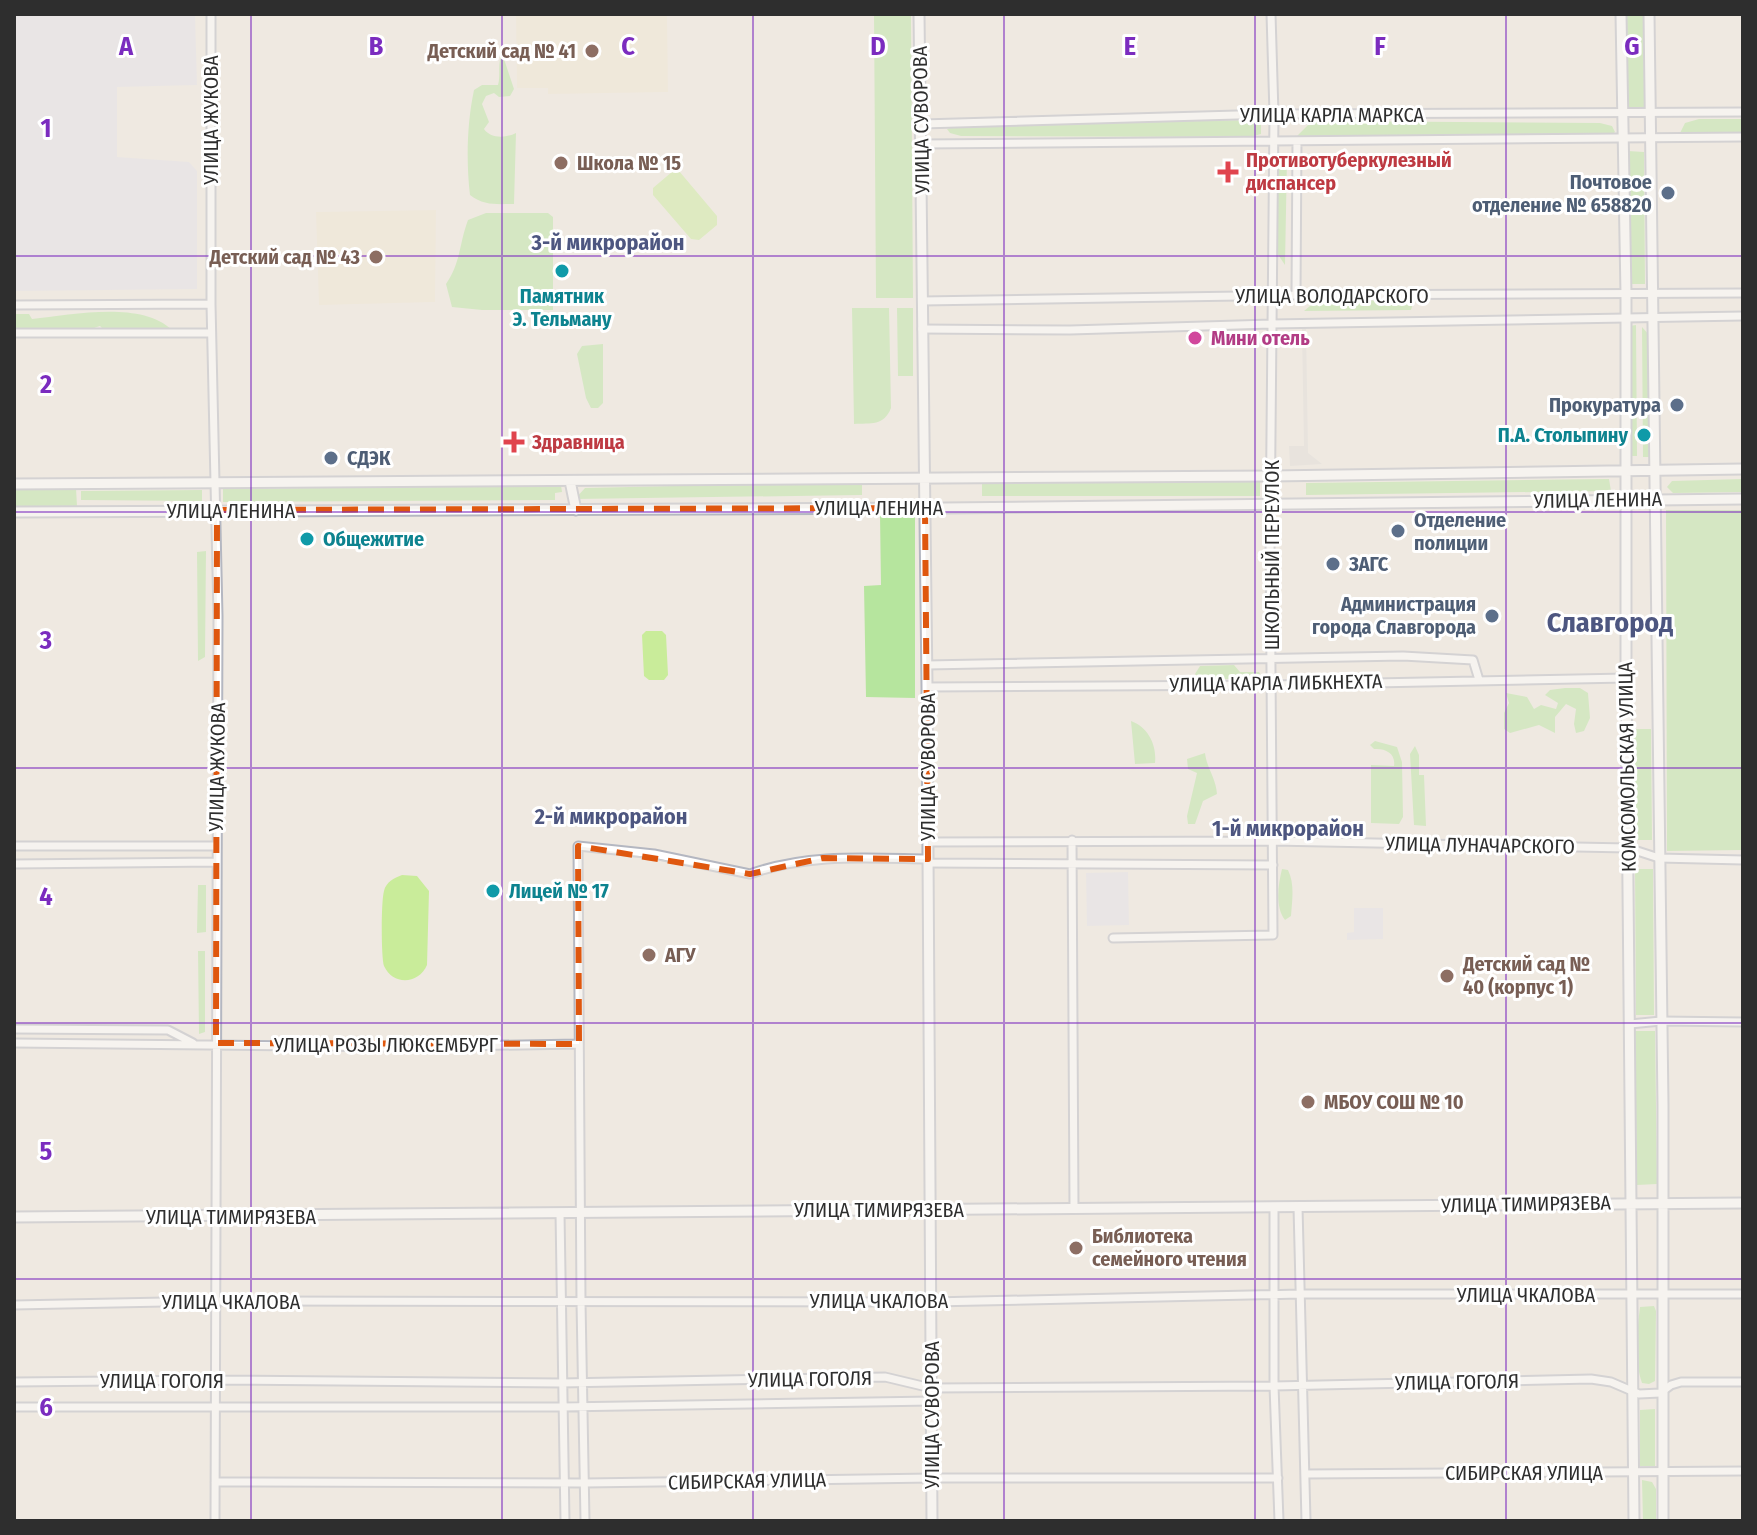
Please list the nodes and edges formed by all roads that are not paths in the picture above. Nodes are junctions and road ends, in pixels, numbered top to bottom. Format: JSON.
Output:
{"nodes":[{"id":1,"x":211,"y":14,"type":"edge"},
{"id":2,"x":919,"y":14,"type":"edge"},
{"id":3,"x":1271,"y":14,"type":"edge"},
{"id":4,"x":1621,"y":14,"type":"edge"},
{"id":5,"x":1649,"y":14,"type":"edge"},
{"id":6,"x":1624,"y":112,"type":"junction"},
{"id":7,"x":1650,"y":112,"type":"junction"},
{"id":8,"x":1743,"y":112,"type":"edge"},
{"id":9,"x":1274,"y":114,"type":"junction"},
{"id":10,"x":922,"y":124,"type":"junction"},
{"id":11,"x":1743,"y":137,"type":"edge"},
{"id":12,"x":1624,"y":139,"type":"junction"},
{"id":13,"x":1650,"y":139,"type":"junction"},
{"id":14,"x":1273,"y":141,"type":"junction"},
{"id":15,"x":1297,"y":141,"type":"junction"},
{"id":16,"x":922,"y":144,"type":"junction"},
{"id":17,"x":1652,"y":293,"type":"junction"},
{"id":18,"x":1743,"y":293,"type":"edge"},
{"id":19,"x":1626,"y":294,"type":"junction"},
{"id":20,"x":1271,"y":295,"type":"junction"},
{"id":21,"x":1296,"y":295,"type":"junction"},
{"id":22,"x":922,"y":301,"type":"junction"},
{"id":23,"x":211,"y":304,"type":"junction"},
{"id":24,"x":14,"y":305,"type":"edge"},
{"id":25,"x":1743,"y":316,"type":"edge"},
{"id":26,"x":1652,"y":318,"type":"junction"},
{"id":27,"x":1626,"y":319,"type":"junction"},
{"id":28,"x":1271,"y":324,"type":"junction"},
{"id":29,"x":922,"y":329,"type":"junction"},
{"id":30,"x":14,"y":333,"type":"edge"},
{"id":31,"x":211,"y":333,"type":"junction"},
{"id":32,"x":1743,"y":469,"type":"edge"},
{"id":33,"x":1627,"y":470,"type":"junction"},
{"id":34,"x":1654,"y":470,"type":"junction"},
{"id":35,"x":1271,"y":476,"type":"junction"},
{"id":36,"x":924,"y":478,"type":"junction"},
{"id":37,"x":570,"y":481,"type":"junction"},
{"id":38,"x":216,"y":483,"type":"junction"},
{"id":39,"x":14,"y":484,"type":"edge"},
{"id":40,"x":1743,"y":499,"type":"edge"},
{"id":41,"x":1627,"y":500,"type":"junction"},
{"id":42,"x":1654,"y":500,"type":"junction"},
{"id":43,"x":1271,"y":504,"type":"junction"},
{"id":44,"x":925,"y":508,"type":"junction"},
{"id":45,"x":217,"y":510,"type":"junction"},
{"id":46,"x":576,"y":510,"type":"junction"},
{"id":47,"x":14,"y":512,"type":"edge"},
{"id":48,"x":1272,"y":657,"type":"junction"},
{"id":49,"x":927,"y":665,"type":"junction"},
{"id":50,"x":1626,"y":678,"type":"junction"},
{"id":51,"x":1479,"y":680,"type":"junction"},
{"id":52,"x":1272,"y":685,"type":"junction"},
{"id":53,"x":927,"y":687,"type":"junction"},
{"id":54,"x":1072,"y":840,"type":"junction"},
{"id":55,"x":1273,"y":841,"type":"junction"},
{"id":56,"x":928,"y":842,"type":"junction"},
{"id":57,"x":14,"y":846,"type":"edge"},
{"id":58,"x":216,"y":846,"type":"junction"},
{"id":59,"x":1628,"y":848,"type":"junction"},
{"id":60,"x":1659,"y":858,"type":"junction"},
{"id":61,"x":1743,"y":860,"type":"edge"},
{"id":62,"x":928,"y":861,"type":"junction"},
{"id":63,"x":217,"y":862,"type":"junction"},
{"id":64,"x":1072,"y":863,"type":"junction"},
{"id":65,"x":14,"y":864,"type":"edge"},
{"id":66,"x":1273,"y":865,"type":"junction"},
{"id":67,"x":1113,"y":938,"type":"dead end"},
{"id":68,"x":1661,"y":1021,"type":"junction"},
{"id":69,"x":1743,"y":1022,"type":"edge"},
{"id":70,"x":1630,"y":1024,"type":"junction"},
{"id":71,"x":14,"y":1029,"type":"edge"},
{"id":72,"x":14,"y":1043,"type":"edge"},
{"id":73,"x":193,"y":1043,"type":"junction"},
{"id":74,"x":216,"y":1043,"type":"junction"},
{"id":75,"x":579,"y":1044,"type":"junction"},
{"id":76,"x":1632,"y":1202,"type":"junction"},
{"id":77,"x":1663,"y":1202,"type":"junction"},
{"id":78,"x":1743,"y":1203,"type":"edge"},
{"id":79,"x":1298,"y":1207,"type":"junction"},
{"id":80,"x":1274,"y":1208,"type":"junction"},
{"id":81,"x":1074,"y":1209,"type":"junction"},
{"id":82,"x":930,"y":1210,"type":"junction"},
{"id":83,"x":560,"y":1213,"type":"junction"},
{"id":84,"x":580,"y":1213,"type":"junction"},
{"id":85,"x":14,"y":1217,"type":"edge"},
{"id":86,"x":214,"y":1217,"type":"junction"},
{"id":87,"x":1299,"y":1294,"type":"junction"},
{"id":88,"x":1743,"y":1294,"type":"edge"},
{"id":89,"x":1633,"y":1295,"type":"junction"},
{"id":90,"x":1662,"y":1295,"type":"junction"},
{"id":91,"x":1274,"y":1296,"type":"junction"},
{"id":92,"x":215,"y":1301,"type":"junction"},
{"id":93,"x":560,"y":1302,"type":"junction"},
{"id":94,"x":581,"y":1302,"type":"junction"},
{"id":95,"x":932,"y":1302,"type":"junction"},
{"id":96,"x":14,"y":1305,"type":"edge"},
{"id":97,"x":215,"y":1380,"type":"junction"},
{"id":98,"x":14,"y":1382,"type":"edge"},
{"id":99,"x":1743,"y":1382,"type":"edge"},
{"id":100,"x":561,"y":1383,"type":"junction"},
{"id":101,"x":583,"y":1383,"type":"junction"},
{"id":102,"x":1274,"y":1386,"type":"junction"},
{"id":103,"x":1302,"y":1386,"type":"junction"},
{"id":104,"x":931,"y":1388,"type":"junction"},
{"id":105,"x":1633,"y":1393,"type":"junction"},
{"id":106,"x":1661,"y":1393,"type":"junction"},
{"id":107,"x":932,"y":1401,"type":"junction"},
{"id":108,"x":215,"y":1405,"type":"junction"},
{"id":109,"x":584,"y":1406,"type":"junction"},
{"id":110,"x":14,"y":1407,"type":"edge"},
{"id":111,"x":562,"y":1407,"type":"junction"},
{"id":112,"x":1743,"y":1471,"type":"edge"},
{"id":113,"x":1633,"y":1473,"type":"junction"},
{"id":114,"x":1663,"y":1473,"type":"junction"},
{"id":115,"x":1305,"y":1474,"type":"junction"},
{"id":116,"x":932,"y":1478,"type":"junction"},
{"id":117,"x":1278,"y":1478,"type":"junction"},
{"id":118,"x":215,"y":1482,"type":"junction"},
{"id":119,"x":564,"y":1482,"type":"junction"},
{"id":120,"x":585,"y":1483,"type":"junction"},
{"id":121,"x":215,"y":1521,"type":"edge"},
{"id":122,"x":565,"y":1521,"type":"edge"},
{"id":123,"x":585,"y":1521,"type":"edge"},
{"id":124,"x":932,"y":1521,"type":"edge"},
{"id":125,"x":1279,"y":1521,"type":"edge"},
{"id":126,"x":1306,"y":1521,"type":"edge"},
{"id":127,"x":1634,"y":1521,"type":"edge"},
{"id":128,"x":1663,"y":1521,"type":"edge"}],
"edges":[{"from":1,"to":23,"type":"street","name":"УЛИЦА ЖУКОВА"},
{"from":2,"to":10,"type":"street","name":"УЛИЦА СУВОРОВА"},
{"from":3,"to":9,"type":"street","name":"ШКОЛЬНЫЙ ПЕРЕУЛОК"},
{"from":4,"to":6,"type":"street","name":"КОМСОМОЛЬСКАЯ УЛИЦА"},
{"from":5,"to":7,"type":"street","name":"КОМСОМОЛЬСКАЯ УЛИЦА"},
{"from":6,"to":7,"type":"street","name":"УЛИЦА КАРЛА МАРКСА"},
{"from":6,"to":9,"type":"street","name":"УЛИЦА КАРЛА МАРКСА"},
{"from":6,"to":12,"type":"street","name":"КОМСОМОЛЬСКАЯ УЛИЦА"},
{"from":7,"to":8,"type":"street","name":"УЛИЦА КАРЛА МАРКСА"},
{"from":7,"to":13,"type":"street","name":"КОМСОМОЛЬСКАЯ УЛИЦА"},
{"from":9,"to":10,"type":"street","name":"УЛИЦА КАРЛА МАРКСА"},
{"from":9,"to":14,"type":"street","name":"ШКОЛЬНЫЙ ПЕРЕУЛОК"},
{"from":10,"to":16,"type":"street","name":"УЛИЦА СУВОРОВА"},
{"from":11,"to":13,"type":"street","name":"УЛИЦА КАРЛА МАРКСА"},
{"from":12,"to":13,"type":"street","name":"УЛИЦА КАРЛА МАРКСА"},
{"from":12,"to":15,"type":"street","name":"УЛИЦА КАРЛА МАРКСА"},
{"from":12,"to":19,"type":"street","name":"КОМСОМОЛЬСКАЯ УЛИЦА"},
{"from":13,"to":17,"type":"street","name":"КОМСОМОЛЬСКАЯ УЛИЦА"},
{"from":14,"to":15,"type":"street","name":"УЛИЦА КАРЛА МАРКСА"},
{"from":14,"to":16,"type":"street","name":"УЛИЦА КАРЛА МАРКСА"},
{"from":14,"to":20,"type":"street","name":"ШКОЛЬНЫЙ ПЕРЕУЛОК"},
{"from":15,"to":21,"type":"street"},
{"from":16,"to":22,"type":"street","name":"УЛИЦА СУВОРОВА"},
{"from":17,"to":18,"type":"street","name":"УЛИЦА ВОЛОДАРСКОГО"},
{"from":17,"to":19,"type":"street","name":"УЛИЦА ВОЛОДАРСКОГО"},
{"from":17,"to":26,"type":"street","name":"КОМСОМОЛЬСКАЯ УЛИЦА"},
{"from":19,"to":21,"type":"street","name":"УЛИЦА ВОЛОДАРСКОГО"},
{"from":19,"to":27,"type":"street","name":"КОМСОМОЛЬСКАЯ УЛИЦА"},
{"from":20,"to":21,"type":"street","name":"УЛИЦА ВОЛОДАРСКОГО"},
{"from":20,"to":22,"type":"street","name":"УЛИЦА ВОЛОДАРСКОГО"},
{"from":20,"to":28,"type":"street","name":"ШКОЛЬНЫЙ ПЕРЕУЛОК"},
{"from":22,"to":29,"type":"street","name":"УЛИЦА СУВОРОВА"},
{"from":23,"to":24,"type":"street"},
{"from":23,"to":31,"type":"street","name":"УЛИЦА ЖУКОВА"},
{"from":25,"to":26,"type":"street","name":"УЛИЦА ВОЛОДАРСКОГО"},
{"from":26,"to":27,"type":"street","name":"УЛИЦА ВОЛОДАРСКОГО"},
{"from":26,"to":34,"type":"street","name":"КОМСОМОЛЬСКАЯ УЛИЦА"},
{"from":27,"to":28,"type":"street","name":"УЛИЦА ВОЛОДАРСКОГО"},
{"from":27,"to":33,"type":"street","name":"КОМСОМОЛЬСКАЯ УЛИЦА"},
{"from":28,"to":29,"type":"street","name":"УЛИЦА ВОЛОДАРСКОГО"},
{"from":28,"to":35,"type":"street","name":"ШКОЛЬНЫЙ ПЕРЕУЛОК"},
{"from":29,"to":36,"type":"street","name":"УЛИЦА СУВОРОВА"},
{"from":30,"to":31,"type":"street"},
{"from":31,"to":38,"type":"street","name":"УЛИЦА ЖУКОВА"},
{"from":32,"to":34,"type":"street","name":"УЛИЦА ЛЕНИНА"},
{"from":33,"to":34,"type":"street","name":"УЛИЦА ЛЕНИНА"},
{"from":33,"to":35,"type":"street","name":"УЛИЦА ЛЕНИНА"},
{"from":33,"to":41,"type":"street","name":"КОМСОМОЛЬСКАЯ УЛИЦА"},
{"from":34,"to":42,"type":"street","name":"КОМСОМОЛЬСКАЯ УЛИЦА"},
{"from":35,"to":36,"type":"street","name":"УЛИЦА ЛЕНИНА"},
{"from":35,"to":43,"type":"street","name":"ШКОЛЬНЫЙ ПЕРЕУЛОК"},
{"from":36,"to":37,"type":"street","name":"УЛИЦА ЛЕНИНА"},
{"from":36,"to":44,"type":"street","name":"УЛИЦА СУВОРОВА"},
{"from":37,"to":38,"type":"street","name":"УЛИЦА ЛЕНИНА"},
{"from":37,"to":46,"type":"street"},
{"from":38,"to":39,"type":"street","name":"УЛИЦА ЛЕНИНА"},
{"from":38,"to":45,"type":"street","name":"УЛИЦА ЖУКОВА"},
{"from":40,"to":42,"type":"street","name":"УЛИЦА ЛЕНИНА"},
{"from":41,"to":42,"type":"street","name":"УЛИЦА ЛЕНИНА"},
{"from":41,"to":43,"type":"street","name":"УЛИЦА ЛЕНИНА"},
{"from":41,"to":50,"type":"street","name":"КОМСОМОЛЬСКАЯ УЛИЦА"},
{"from":42,"to":60,"type":"street","name":"КОМСОМОЛЬСКАЯ УЛИЦА"},
{"from":43,"to":44,"type":"street","name":"УЛИЦА ЛЕНИНА"},
{"from":43,"to":48,"type":"street","name":"ШКОЛЬНЫЙ ПЕРЕУЛОК"},
{"from":44,"to":46,"type":"street","name":"УЛИЦА ЛЕНИНА"},
{"from":44,"to":49,"type":"street","name":"УЛИЦА СУВОРОВА"},
{"from":45,"to":46,"type":"street","name":"УЛИЦА ЛЕНИНА"},
{"from":45,"to":47,"type":"street","name":"УЛИЦА ЛЕНИНА"},
{"from":45,"to":58,"type":"street","name":"УЛИЦА ЖУКОВА"},
{"from":48,"to":49,"type":"street","name":"УЛИЦА КАРЛА ЛИБКНЕХТА"},
{"from":48,"to":51,"type":"street","name":"УЛИЦА КАРЛА ЛИБКНЕХТА"},
{"from":48,"to":52,"type":"street","name":"ШКОЛЬНЫЙ ПЕРЕУЛОК"},
{"from":49,"to":53,"type":"street","name":"УЛИЦА СУВОРОВА"},
{"from":50,"to":51,"type":"street","name":"УЛИЦА КАРЛА ЛИБКНЕХТА"},
{"from":50,"to":59,"type":"street","name":"КОМСОМОЛЬСКАЯ УЛИЦА"},
{"from":51,"to":52,"type":"street","name":"УЛИЦА КАРЛА ЛИБКНЕХТА"},
{"from":52,"to":53,"type":"street","name":"УЛИЦА КАРЛА ЛИБКНЕХТА"},
{"from":52,"to":55,"type":"street","name":"ШКОЛЬНЫЙ ПЕРЕУЛОК"},
{"from":53,"to":56,"type":"street","name":"УЛИЦА СУВОРОВА"},
{"from":54,"to":55,"type":"street","name":"УЛИЦА ЛУНАЧАРСКОГО"},
{"from":54,"to":56,"type":"street","name":"УЛИЦА ЛУНАЧАРСКОГО"},
{"from":54,"to":64,"type":"street"},
{"from":55,"to":59,"type":"street","name":"УЛИЦА ЛУНАЧАРСКОГО"},
{"from":55,"to":66,"type":"street","name":"ШКОЛЬНЫЙ ПЕРЕУЛОК"},
{"from":56,"to":62,"type":"street","name":"УЛИЦА СУВОРОВА"},
{"from":57,"to":58,"type":"street"},
{"from":58,"to":63,"type":"street","name":"УЛИЦА ЖУКОВА"},
{"from":59,"to":60,"type":"street","name":"УЛИЦА ЛУНАЧАРСКОГО"},
{"from":59,"to":70,"type":"street","name":"КОМСОМОЛЬСКАЯ УЛИЦА"},
{"from":60,"to":61,"type":"street","name":"УЛИЦА ЛУНАЧАРСКОГО"},
{"from":60,"to":68,"type":"street","name":"КОМСОМОЛЬСКАЯ УЛИЦА"},
{"from":62,"to":64,"type":"street"},
{"from":62,"to":75,"type":"street"},
{"from":62,"to":82,"type":"street","name":"УЛИЦА СУВОРОВА"},
{"from":63,"to":65,"type":"street"},
{"from":63,"to":74,"type":"street","name":"УЛИЦА ЖУКОВА"},
{"from":64,"to":66,"type":"street"},
{"from":64,"to":81,"type":"street"},
{"from":66,"to":67,"type":"street","name":"ШКОЛЬНЫЙ ПЕРЕУЛОК"},
{"from":68,"to":69,"type":"street"},
{"from":68,"to":70,"type":"street"},
{"from":68,"to":77,"type":"street","name":"КОМСОМОЛЬСКАЯ УЛИЦА"},
{"from":70,"to":76,"type":"street","name":"КОМСОМОЛЬСКАЯ УЛИЦА"},
{"from":71,"to":73,"type":"street","name":"УЛИЦА РОЗЫ ЛЮКСЕМБУРГ"},
{"from":72,"to":73,"type":"street","name":"УЛИЦА РОЗЫ ЛЮКСЕМБУРГ"},
{"from":73,"to":74,"type":"street","name":"УЛИЦА РОЗЫ ЛЮКСЕМБУРГ"},
{"from":74,"to":75,"type":"street","name":"УЛИЦА РОЗЫ ЛЮКСЕМБУРГ"},
{"from":74,"to":86,"type":"street","name":"УЛИЦА ЖУКОВА"},
{"from":75,"to":84,"type":"street"},
{"from":76,"to":77,"type":"street","name":"УЛИЦА ТИМИРЯЗЕВА"},
{"from":76,"to":79,"type":"street","name":"УЛИЦА ТИМИРЯЗЕВА"},
{"from":76,"to":89,"type":"street","name":"КОМСОМОЛЬСКАЯ УЛИЦА"},
{"from":77,"to":78,"type":"street","name":"УЛИЦА ТИМИРЯЗЕВА"},
{"from":77,"to":90,"type":"street","name":"КОМСОМОЛЬСКАЯ УЛИЦА"},
{"from":79,"to":80,"type":"street","name":"УЛИЦА ТИМИРЯЗЕВА"},
{"from":79,"to":87,"type":"street"},
{"from":80,"to":81,"type":"street","name":"УЛИЦА ТИМИРЯЗЕВА"},
{"from":80,"to":91,"type":"street"},
{"from":81,"to":82,"type":"street","name":"УЛИЦА ТИМИРЯЗЕВА"},
{"from":82,"to":84,"type":"street","name":"УЛИЦА ТИМИРЯЗЕВА"},
{"from":82,"to":95,"type":"street","name":"УЛИЦА СУВОРОВА"},
{"from":83,"to":84,"type":"street","name":"УЛИЦА ТИМИРЯЗЕВА"},
{"from":83,"to":86,"type":"street","name":"УЛИЦА ТИМИРЯЗЕВА"},
{"from":83,"to":93,"type":"street"},
{"from":84,"to":94,"type":"street"},
{"from":85,"to":86,"type":"street","name":"УЛИЦА ТИМИРЯЗЕВА"},
{"from":86,"to":92,"type":"street","name":"УЛИЦА ЖУКОВА"},
{"from":87,"to":89,"type":"street","name":"УЛИЦА ЧКАЛОВА"},
{"from":87,"to":91,"type":"street","name":"УЛИЦА ЧКАЛОВА"},
{"from":87,"to":103,"type":"street"},
{"from":88,"to":90,"type":"street","name":"УЛИЦА ЧКАЛОВА"},
{"from":89,"to":90,"type":"street","name":"УЛИЦА ЧКАЛОВА"},
{"from":89,"to":105,"type":"street","name":"КОМСОМОЛЬСКАЯ УЛИЦА"},
{"from":90,"to":106,"type":"street","name":"КОМСОМОЛЬСКАЯ УЛИЦА"},
{"from":91,"to":95,"type":"street","name":"УЛИЦА ЧКАЛОВА"},
{"from":91,"to":102,"type":"street"},
{"from":92,"to":93,"type":"street","name":"УЛИЦА ЧКАЛОВА"},
{"from":92,"to":96,"type":"street","name":"УЛИЦА ЧКАЛОВА"},
{"from":92,"to":97,"type":"street","name":"УЛИЦА ЖУКОВА"},
{"from":93,"to":94,"type":"street","name":"УЛИЦА ЧКАЛОВА"},
{"from":93,"to":100,"type":"street"},
{"from":94,"to":95,"type":"street","name":"УЛИЦА ЧКАЛОВА"},
{"from":94,"to":101,"type":"street"},
{"from":95,"to":104,"type":"street","name":"УЛИЦА СУВОРОВА"},
{"from":97,"to":98,"type":"street","name":"УЛИЦА ГОГОЛЯ"},
{"from":97,"to":100,"type":"street","name":"УЛИЦА ГОГОЛЯ"},
{"from":97,"to":108,"type":"street","name":"УЛИЦА ЖУКОВА"},
{"from":99,"to":106,"type":"street","name":"УЛИЦА ГОГОЛЯ"},
{"from":100,"to":101,"type":"street","name":"УЛИЦА ГОГОЛЯ"},
{"from":100,"to":111,"type":"street"},
{"from":101,"to":104,"type":"street","name":"УЛИЦА ГОГОЛЯ"},
{"from":101,"to":109,"type":"street"},
{"from":102,"to":103,"type":"street","name":"УЛИЦА ГОГОЛЯ"},
{"from":102,"to":104,"type":"street","name":"УЛИЦА ГОГОЛЯ"},
{"from":102,"to":117,"type":"street"},
{"from":103,"to":105,"type":"street","name":"УЛИЦА ГОГОЛЯ"},
{"from":103,"to":115,"type":"street"},
{"from":104,"to":107,"type":"street","name":"УЛИЦА СУВОРОВА"},
{"from":105,"to":106,"type":"street","name":"УЛИЦА ГОГОЛЯ"},
{"from":105,"to":113,"type":"street","name":"КОМСОМОЛЬСКАЯ УЛИЦА"},
{"from":106,"to":114,"type":"street","name":"КОМСОМОЛЬСКАЯ УЛИЦА"},
{"from":107,"to":109,"type":"street"},
{"from":107,"to":116,"type":"street","name":"УЛИЦА СУВОРОВА"},
{"from":108,"to":110,"type":"street"},
{"from":108,"to":111,"type":"street"},
{"from":108,"to":118,"type":"street","name":"УЛИЦА ЖУКОВА"},
{"from":109,"to":111,"type":"street"},
{"from":109,"to":120,"type":"street"},
{"from":111,"to":119,"type":"street"},
{"from":112,"to":114,"type":"street","name":"СИБИРСКАЯ УЛИЦА"},
{"from":113,"to":114,"type":"street","name":"СИБИРСКАЯ УЛИЦА"},
{"from":113,"to":115,"type":"street","name":"СИБИРСКАЯ УЛИЦА"},
{"from":113,"to":127,"type":"street","name":"КОМСОМОЛЬСКАЯ УЛИЦА"},
{"from":114,"to":128,"type":"street","name":"КОМСОМОЛЬСКАЯ УЛИЦА"},
{"from":115,"to":126,"type":"street"},
{"from":116,"to":117,"type":"street","name":"СИБИРСКАЯ УЛИЦА"},
{"from":116,"to":120,"type":"street","name":"СИБИРСКАЯ УЛИЦА"},
{"from":116,"to":124,"type":"street","name":"УЛИЦА СУВОРОВА"},
{"from":117,"to":125,"type":"street"},
{"from":118,"to":119,"type":"street","name":"СИБИРСКАЯ УЛИЦА"},
{"from":118,"to":121,"type":"street","name":"УЛИЦА ЖУКОВА"},
{"from":119,"to":120,"type":"street","name":"СИБИРСКАЯ УЛИЦА"},
{"from":119,"to":122,"type":"street"},
{"from":120,"to":123,"type":"street"}]}
